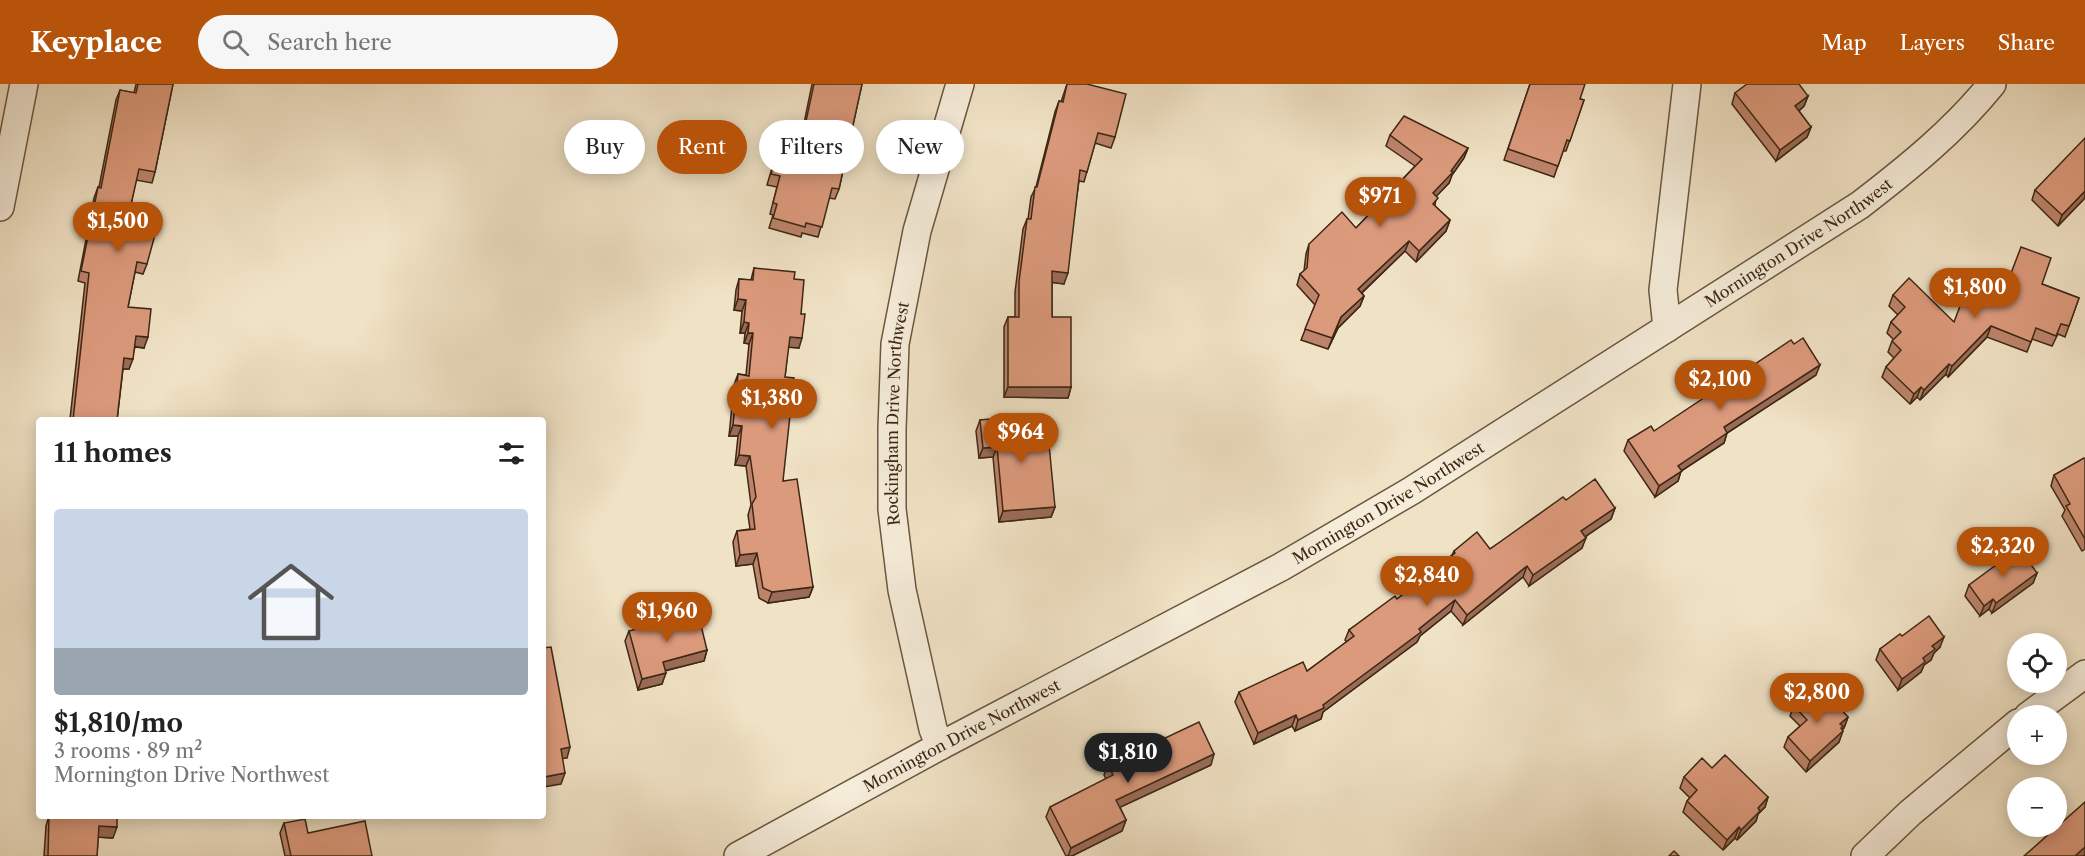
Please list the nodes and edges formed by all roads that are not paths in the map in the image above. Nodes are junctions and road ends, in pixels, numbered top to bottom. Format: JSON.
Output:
{"nodes":[{"id":1,"x":24,"y":84,"type":"edge"},
{"id":2,"x":960,"y":84,"type":"edge"},
{"id":3,"x":1688,"y":84,"type":"edge"},
{"id":4,"x":1992,"y":84,"type":"edge"},
{"id":5,"x":0,"y":207,"type":"edge"},
{"id":6,"x":1667,"y":328,"type":"junction"},
{"id":7,"x":2085,"y":674,"type":"edge"},
{"id":8,"x":2043,"y":705,"type":"edge"},
{"id":9,"x":2007,"y":732,"type":"edge"},
{"id":10,"x":940,"y":746,"type":"junction"},
{"id":11,"x":738,"y":856,"type":"edge"},
{"id":12,"x":1865,"y":856,"type":"edge"}],
"edges":[{"from":1,"to":5,"type":"street"},
{"from":2,"to":10,"type":"street","name":"Rockingham Drive Northwest"},
{"from":3,"to":6,"type":"street"},
{"from":4,"to":6,"type":"street","name":"Mornington Drive Northwest"},
{"from":6,"to":10,"type":"street","name":"Mornington Drive Northwest"},
{"from":7,"to":8,"type":"street"},
{"from":9,"to":12,"type":"street"},
{"from":10,"to":11,"type":"street","name":"Mornington Drive Northwest"}]}
